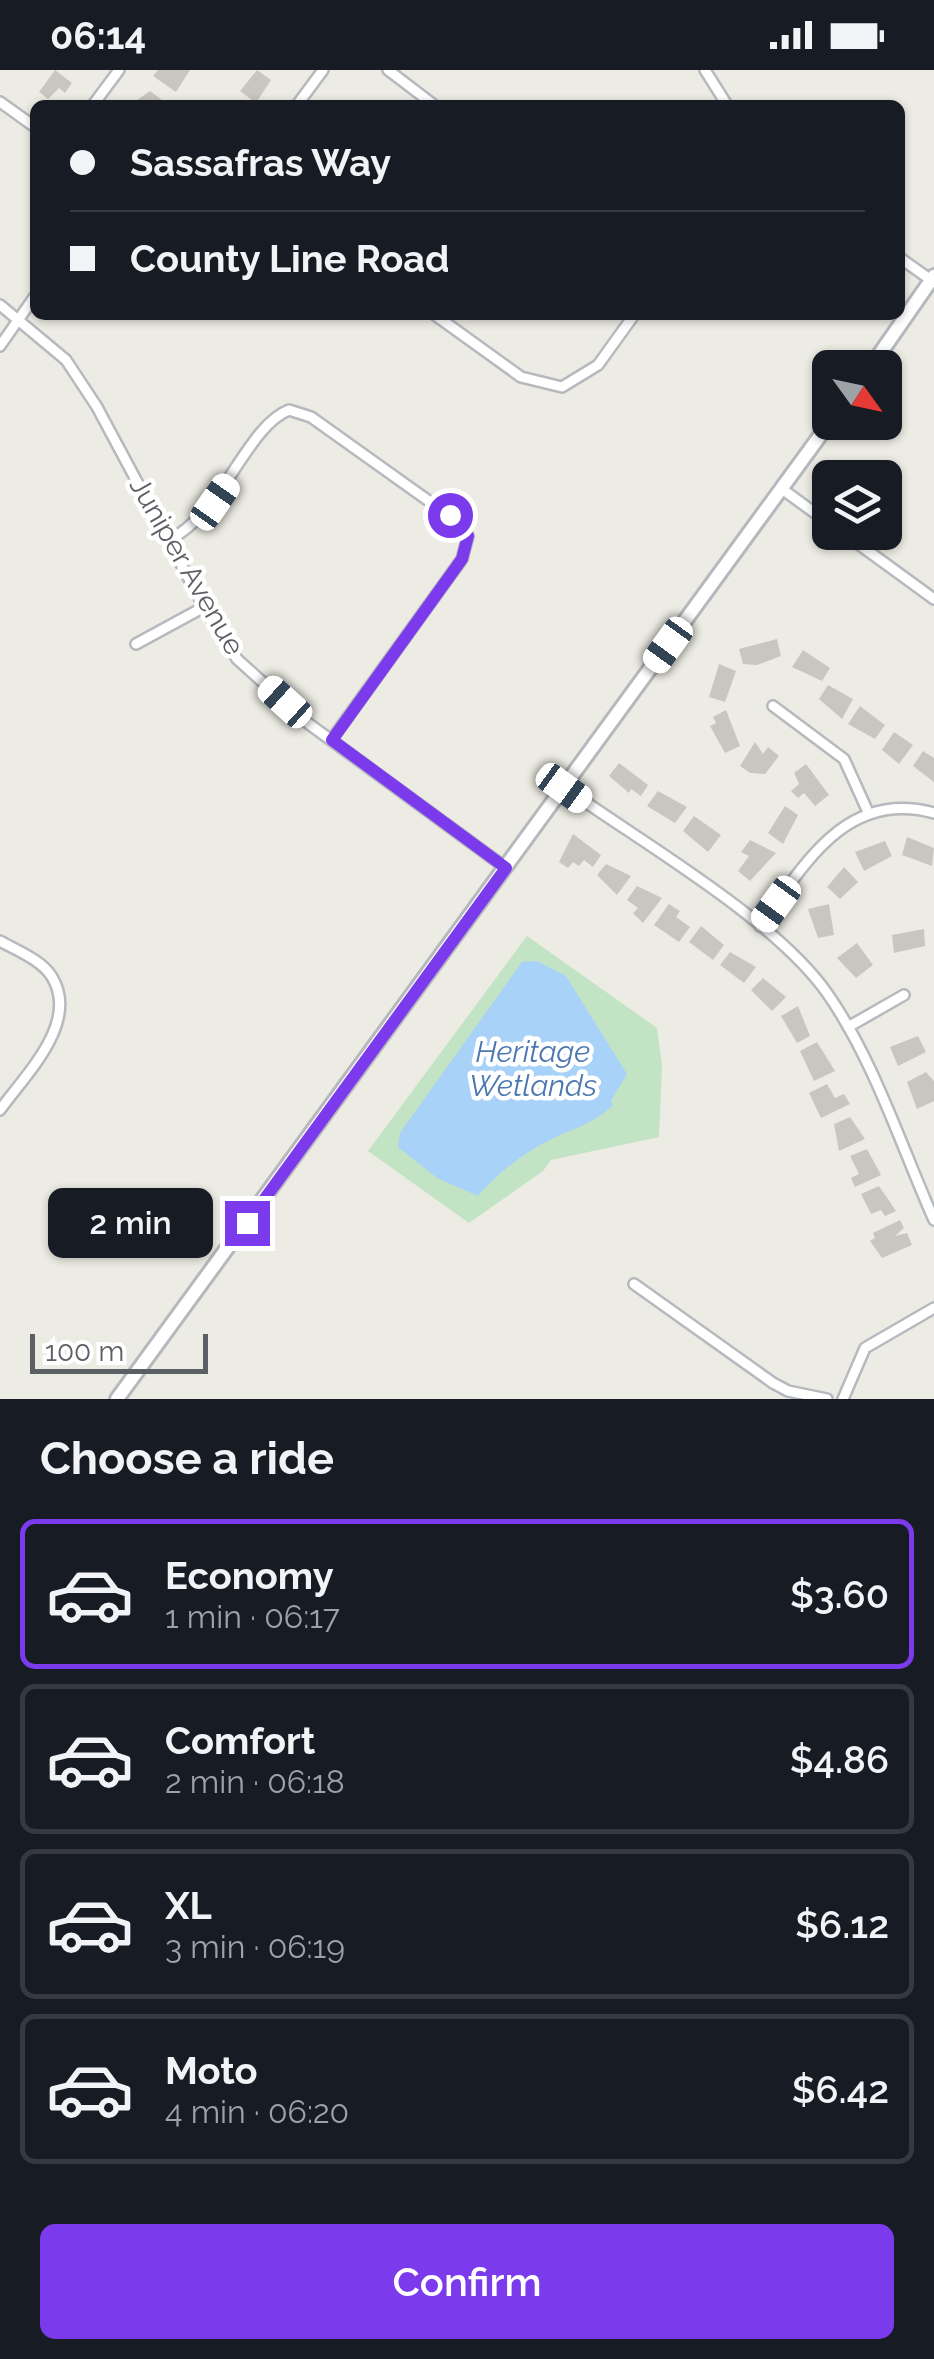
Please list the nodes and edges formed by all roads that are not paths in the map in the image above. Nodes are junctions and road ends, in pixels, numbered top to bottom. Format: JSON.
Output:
{"nodes":[{"id":1,"x":119,"y":70,"type":"edge"},
{"id":2,"x":322,"y":70,"type":"edge"},
{"id":3,"x":388,"y":70,"type":"edge"},
{"id":4,"x":705,"y":70,"type":"edge"},
{"id":5,"x":97,"y":100,"type":"edge"},
{"id":6,"x":301,"y":100,"type":"edge"},
{"id":7,"x":427,"y":100,"type":"edge"},
{"id":8,"x":725,"y":100,"type":"edge"},
{"id":9,"x":0,"y":102,"type":"edge"},
{"id":10,"x":30,"y":123,"type":"edge"},
{"id":11,"x":905,"y":261,"type":"edge"},
{"id":12,"x":932,"y":278,"type":"edge"},
{"id":13,"x":30,"y":303,"type":"edge"},
{"id":14,"x":0,"y":305,"type":"edge"},
{"id":15,"x":905,"y":317,"type":"edge"},
{"id":16,"x":19,"y":319,"type":"junction"},
{"id":17,"x":442,"y":320,"type":"edge"},
{"id":18,"x":630,"y":320,"type":"edge"},
{"id":19,"x":903,"y":320,"type":"edge"},
{"id":20,"x":0,"y":346,"type":"edge"},
{"id":21,"x":882,"y":350,"type":"edge"},
{"id":22,"x":817,"y":440,"type":"edge"},
{"id":23,"x":782,"y":489,"type":"junction"},
{"id":24,"x":812,"y":511,"type":"edge"},
{"id":25,"x":169,"y":540,"type":"junction"},
{"id":26,"x":867,"y":550,"type":"edge"},
{"id":27,"x":934,"y":599,"type":"edge"},
{"id":28,"x":204,"y":607,"type":"junction"},
{"id":29,"x":136,"y":644,"type":"dead end"},
{"id":30,"x":774,"y":706,"type":"dead end"},
{"id":31,"x":332,"y":740,"type":"junction"},
{"id":32,"x":564,"y":788,"type":"junction"},
{"id":33,"x":868,"y":812,"type":"junction"},
{"id":34,"x":934,"y":813,"type":"edge"},
{"id":35,"x":506,"y":868,"type":"junction"},
{"id":36,"x":760,"y":926,"type":"junction"},
{"id":37,"x":0,"y":941,"type":"edge"},
{"id":38,"x":904,"y":995,"type":"dead end"},
{"id":39,"x":848,"y":1027,"type":"junction"},
{"id":40,"x":0,"y":1110,"type":"edge"},
{"id":41,"x":934,"y":1190,"type":"edge"},
{"id":42,"x":922,"y":1195,"type":"junction"},
{"id":43,"x":934,"y":1220,"type":"edge"},
{"id":44,"x":634,"y":1284,"type":"dead end"},
{"id":45,"x":934,"y":1308,"type":"edge"},
{"id":46,"x":117,"y":1399,"type":"edge"},
{"id":47,"x":827,"y":1399,"type":"edge"},
{"id":48,"x":843,"y":1399,"type":"edge"}],
"edges":[{"from":1,"to":5,"type":"street"},
{"from":2,"to":6,"type":"street"},
{"from":3,"to":7,"type":"street"},
{"from":4,"to":8,"type":"street"},
{"from":9,"to":10,"type":"street"},
{"from":11,"to":12,"type":"street"},
{"from":12,"to":15,"type":"main road"},
{"from":13,"to":16,"type":"street"},
{"from":14,"to":16,"type":"street","name":"Juniper Avenue"},
{"from":16,"to":20,"type":"street"},
{"from":16,"to":25,"type":"street","name":"Juniper Avenue"},
{"from":17,"to":18,"type":"street"},
{"from":19,"to":21,"type":"main road"},
{"from":22,"to":23,"type":"main road"},
{"from":23,"to":24,"type":"street"},
{"from":23,"to":32,"type":"main road"},
{"from":25,"to":28,"type":"street","name":"Juniper Avenue"},
{"from":25,"to":31,"type":"street"},
{"from":26,"to":27,"type":"street"},
{"from":28,"to":29,"type":"street"},
{"from":28,"to":31,"type":"street","name":"Juniper Avenue"},
{"from":30,"to":33,"type":"street"},
{"from":31,"to":35,"type":"street","name":"Juniper Avenue"},
{"from":32,"to":35,"type":"main road"},
{"from":32,"to":36,"type":"street"},
{"from":33,"to":34,"type":"street"},
{"from":33,"to":36,"type":"street"},
{"from":35,"to":46,"type":"main road"},
{"from":36,"to":39,"type":"street"},
{"from":37,"to":40,"type":"street"},
{"from":38,"to":39,"type":"street"},
{"from":39,"to":42,"type":"street"},
{"from":41,"to":42,"type":"street"},
{"from":42,"to":43,"type":"street"},
{"from":44,"to":47,"type":"street"},
{"from":45,"to":48,"type":"street"}]}
